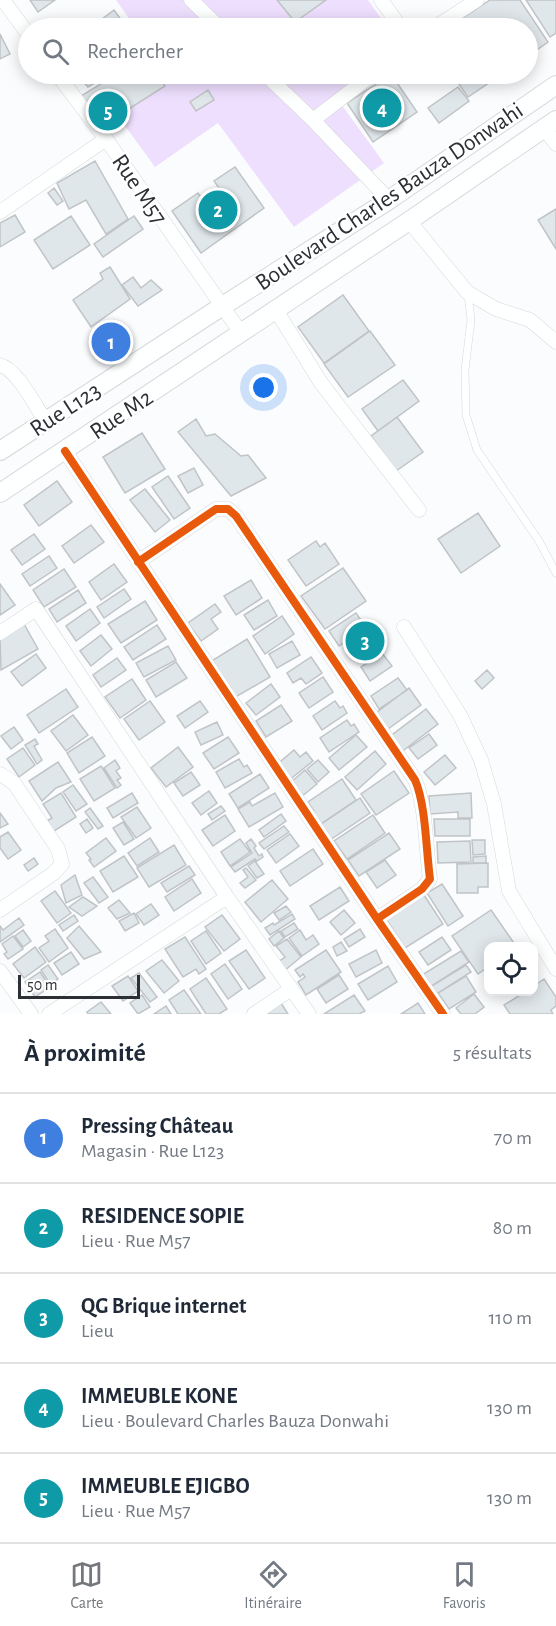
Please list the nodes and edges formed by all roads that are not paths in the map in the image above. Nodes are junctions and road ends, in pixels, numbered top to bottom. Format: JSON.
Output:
{"nodes":[{"id":1,"x":3,"y":0,"type":"edge"},
{"id":2,"x":191,"y":0,"type":"edge"},
{"id":3,"x":381,"y":0,"type":"edge"},
{"id":4,"x":477,"y":0,"type":"edge"},
{"id":5,"x":210,"y":18,"type":"edge"},
{"id":6,"x":394,"y":18,"type":"edge"},
{"id":7,"x":449,"y":18,"type":"edge"},
{"id":8,"x":18,"y":20,"type":"edge"},
{"id":9,"x":65,"y":84,"type":"edge"},
{"id":10,"x":276,"y":84,"type":"edge"},
{"id":11,"x":360,"y":84,"type":"edge"},
{"id":12,"x":556,"y":85,"type":"edge"},
{"id":13,"x":313,"y":120,"type":"junction"},
{"id":14,"x":550,"y":124,"type":"edge"},
{"id":15,"x":106,"y":139,"type":"junction"},
{"id":16,"x":556,"y":144,"type":"edge"},
{"id":17,"x":389,"y":200,"type":"junction"},
{"id":18,"x":0,"y":212,"type":"edge"},
{"id":19,"x":409,"y":221,"type":"junction"},
{"id":20,"x":467,"y":292,"type":"junction"},
{"id":21,"x":221,"y":307,"type":"junction"},
{"id":22,"x":276,"y":310,"type":"junction"},
{"id":23,"x":241,"y":333,"type":"junction"},
{"id":24,"x":556,"y":342,"type":"edge"},
{"id":25,"x":0,"y":365,"type":"edge"},
{"id":26,"x":46,"y":422,"type":"junction"},
{"id":27,"x":65,"y":451,"type":"junction"},
{"id":28,"x":0,"y":452,"type":"edge"},
{"id":29,"x":0,"y":494,"type":"edge"},
{"id":30,"x":419,"y":510,"type":"dead end"},
{"id":31,"x":138,"y":562,"type":"junction"},
{"id":32,"x":556,"y":573,"type":"edge"},
{"id":33,"x":404,"y":627,"type":"dead end"},
{"id":34,"x":0,"y":633,"type":"edge"},
{"id":35,"x":0,"y":774,"type":"edge"},
{"id":36,"x":227,"y":897,"type":"junction"},
{"id":37,"x":0,"y":910,"type":"edge"},
{"id":38,"x":377,"y":919,"type":"junction"},
{"id":39,"x":556,"y":969,"type":"edge"},
{"id":40,"x":0,"y":970,"type":"edge"},
{"id":41,"x":291,"y":989,"type":"junction"},
{"id":42,"x":31,"y":1014,"type":"edge"},
{"id":43,"x":49,"y":1014,"type":"edge"},
{"id":44,"x":254,"y":1014,"type":"edge"},
{"id":45,"x":309,"y":1014,"type":"edge"},
{"id":46,"x":443,"y":1014,"type":"edge"}],
"edges":[{"from":1,"to":8,"type":"street"},
{"from":2,"to":5,"type":"street"},
{"from":3,"to":6,"type":"street"},
{"from":4,"to":7,"type":"street"},
{"from":9,"to":15,"type":"street","name":"Rue M57"},
{"from":10,"to":13,"type":"street"},
{"from":11,"to":13,"type":"street"},
{"from":12,"to":17,"type":"main road","name":"Boulevard Charles Bauza Donwahi"},
{"from":13,"to":17,"type":"street"},
{"from":14,"to":16,"type":"street"},
{"from":14,"to":19,"type":"main road","name":"Boulevard Charles Bauza Donwahi"},
{"from":15,"to":18,"type":"street"},
{"from":15,"to":21,"type":"street","name":"Rue M57"},
{"from":17,"to":21,"type":"main road","name":"Boulevard Charles Bauza Donwahi"},
{"from":19,"to":20,"type":"street"},
{"from":19,"to":22,"type":"main road","name":"Boulevard Charles Bauza Donwahi"},
{"from":20,"to":24,"type":"street"},
{"from":20,"to":32,"type":"lane"},
{"from":21,"to":23,"type":"street","name":"Rue M57"},
{"from":21,"to":26,"type":"main road","name":"Rue L123"},
{"from":22,"to":23,"type":"main road","name":"Boulevard Charles Bauza Donwahi"},
{"from":22,"to":30,"type":"street"},
{"from":23,"to":27,"type":"main road","name":"Rue M2"},
{"from":25,"to":26,"type":"street"},
{"from":26,"to":28,"type":"main road","name":"Rue L123"},
{"from":27,"to":29,"type":"main road","name":"Rue M2"},
{"from":27,"to":31,"type":"street"},
{"from":31,"to":38,"type":"street"},
{"from":31,"to":38,"type":"street"},
{"from":33,"to":39,"type":"street"},
{"from":34,"to":36,"type":"street"},
{"from":35,"to":37,"type":"street"},
{"from":36,"to":41,"type":"street"},
{"from":36,"to":43,"type":"street"},
{"from":38,"to":46,"type":"street"},
{"from":40,"to":42,"type":"street"},
{"from":41,"to":44,"type":"street"},
{"from":41,"to":45,"type":"street"}]}
